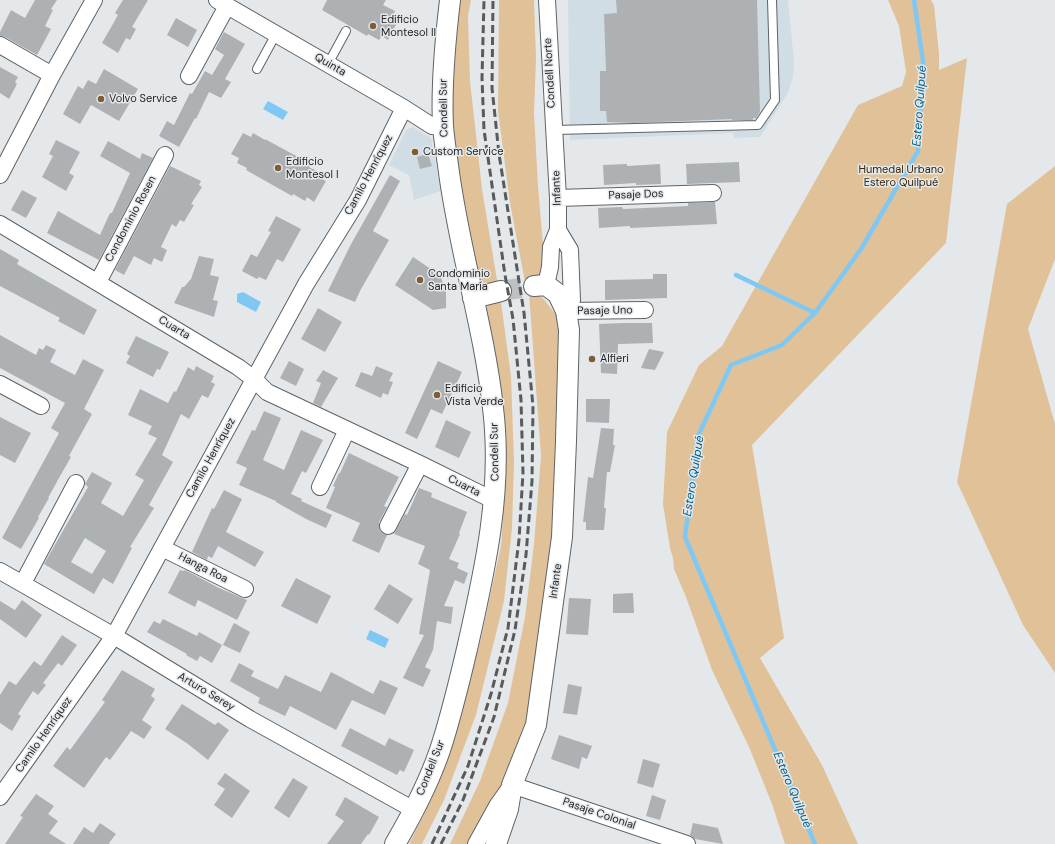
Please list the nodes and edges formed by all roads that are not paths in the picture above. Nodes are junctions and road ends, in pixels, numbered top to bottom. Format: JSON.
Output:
{"nodes":[{"id":1,"x":94,"y":0,"type":"edge"},
{"id":2,"x":450,"y":0,"type":"edge"},
{"id":3,"x":547,"y":0,"type":"edge"},
{"id":4,"x":772,"y":0,"type":"edge"},
{"id":5,"x":222,"y":3,"type":"edge"},
{"id":6,"x":346,"y":31,"type":"dead end"},
{"id":7,"x":276,"y":34,"type":"junction"},
{"id":8,"x":0,"y":46,"type":"edge"},
{"id":9,"x":328,"y":64,"type":"junction"},
{"id":10,"x":257,"y":69,"type":"dead end"},
{"id":11,"x":52,"y":75,"type":"junction"},
{"id":12,"x":189,"y":76,"type":"dead end"},
{"id":13,"x":404,"y":108,"type":"junction"},
{"id":14,"x":443,"y":127,"type":"junction"},
{"id":15,"x":554,"y":130,"type":"junction"},
{"id":16,"x":555,"y":146,"type":"joint"},
{"id":17,"x":165,"y":155,"type":"dead end"},
{"id":18,"x":0,"y":175,"type":"edge"},
{"id":19,"x":714,"y":193,"type":"dead end"},
{"id":20,"x":558,"y":198,"type":"junction"},
{"id":21,"x":0,"y":224,"type":"edge"},
{"id":22,"x":558,"y":230,"type":"junction"},
{"id":23,"x":98,"y":282,"type":"junction"},
{"id":24,"x":540,"y":285,"type":"joint"},
{"id":25,"x":501,"y":291,"type":"tunnel mouth"},
{"id":26,"x":473,"y":298,"type":"junction"},
{"id":27,"x":645,"y":310,"type":"dead end"},
{"id":28,"x":566,"y":311,"type":"junction"},
{"id":29,"x":254,"y":379,"type":"junction"},
{"id":30,"x":0,"y":384,"type":"edge"},
{"id":31,"x":41,"y":406,"type":"dead end"},
{"id":32,"x":347,"y":430,"type":"junction"},
{"id":33,"x":420,"y":464,"type":"junction"},
{"id":34,"x":76,"y":483,"type":"dead end"},
{"id":35,"x":320,"y":487,"type":"dead end"},
{"id":36,"x":495,"y":501,"type":"junction"},
{"id":37,"x":388,"y":526,"type":"dead end"},
{"id":38,"x":162,"y":548,"type":"junction"},
{"id":39,"x":0,"y":571,"type":"edge"},
{"id":40,"x":23,"y":583,"type":"junction"},
{"id":41,"x":245,"y":589,"type":"dead end"},
{"id":42,"x":114,"y":636,"type":"junction"},
{"id":43,"x":512,"y":785,"type":"junction"},
{"id":44,"x":0,"y":797,"type":"edge"},
{"id":45,"x":414,"y":810,"type":"junction"},
{"id":46,"x":395,"y":844,"type":"edge"},
{"id":47,"x":476,"y":844,"type":"edge"},
{"id":48,"x":496,"y":844,"type":"edge"},
{"id":49,"x":687,"y":844,"type":"edge"}],
"edges":[{"from":1,"to":11,"type":"street"},
{"from":2,"to":14,"type":"street","name":"Condell Sur"},
{"from":3,"to":15,"type":"street","name":"Condell Norte"},
{"from":4,"to":15,"type":"lane"},
{"from":5,"to":7,"type":"street","name":"Quinta"},
{"from":5,"to":12,"type":"street"},
{"from":6,"to":9,"type":"lane"},
{"from":7,"to":9,"type":"street","name":"Quinta"},
{"from":7,"to":10,"type":"lane"},
{"from":8,"to":11,"type":"street"},
{"from":9,"to":13,"type":"street","name":"Quinta"},
{"from":11,"to":18,"type":"street"},
{"from":13,"to":14,"type":"street","name":"Quinta"},
{"from":13,"to":29,"type":"street","name":"Camilo Henríquez"},
{"from":14,"to":26,"type":"street","name":"Condell Sur"},
{"from":15,"to":16,"type":"street","name":"Condell Norte"},
{"from":16,"to":20,"type":"street","name":"Infante"},
{"from":17,"to":23,"type":"street","name":"Condominio Rosen"},
{"from":19,"to":20,"type":"street","name":"Pasaje Dos"},
{"from":20,"to":22,"type":"street","name":"Infante"},
{"from":21,"to":23,"type":"street","name":"Cuarta"},
{"from":22,"to":24,"type":"street","name":"Infante"},
{"from":22,"to":28,"type":"street","name":"Infante"},
{"from":23,"to":29,"type":"street","name":"Cuarta"},
{"from":24,"to":28,"type":"street","name":"Infante"},
{"from":25,"to":26,"type":"street"},
{"from":26,"to":36,"type":"street","name":"Condell Sur"},
{"from":27,"to":28,"type":"street","name":"Pasaje Uno"},
{"from":28,"to":43,"type":"street","name":"Infante"},
{"from":29,"to":32,"type":"street","name":"Cuarta"},
{"from":29,"to":38,"type":"street","name":"Camilo Henríquez"},
{"from":30,"to":31,"type":"street"},
{"from":32,"to":33,"type":"street","name":"Cuarta"},
{"from":32,"to":35,"type":"street"},
{"from":33,"to":36,"type":"street","name":"Cuarta"},
{"from":33,"to":37,"type":"street"},
{"from":34,"to":40,"type":"street"},
{"from":36,"to":45,"type":"street","name":"Condell Sur"},
{"from":38,"to":41,"type":"street","name":"Hanga Roa"},
{"from":38,"to":42,"type":"street","name":"Camilo Henríquez"},
{"from":39,"to":40,"type":"street","name":"Arturo Serey"},
{"from":40,"to":42,"type":"street","name":"Arturo Serey"},
{"from":42,"to":44,"type":"street","name":"Camilo Henríquez"},
{"from":42,"to":45,"type":"street","name":"Arturo Serey"},
{"from":43,"to":47,"type":"street"},
{"from":43,"to":48,"type":"street","name":"Infante"},
{"from":43,"to":49,"type":"street","name":"Pasaje Colonial"},
{"from":45,"to":46,"type":"street","name":"Condell Sur"}]}
